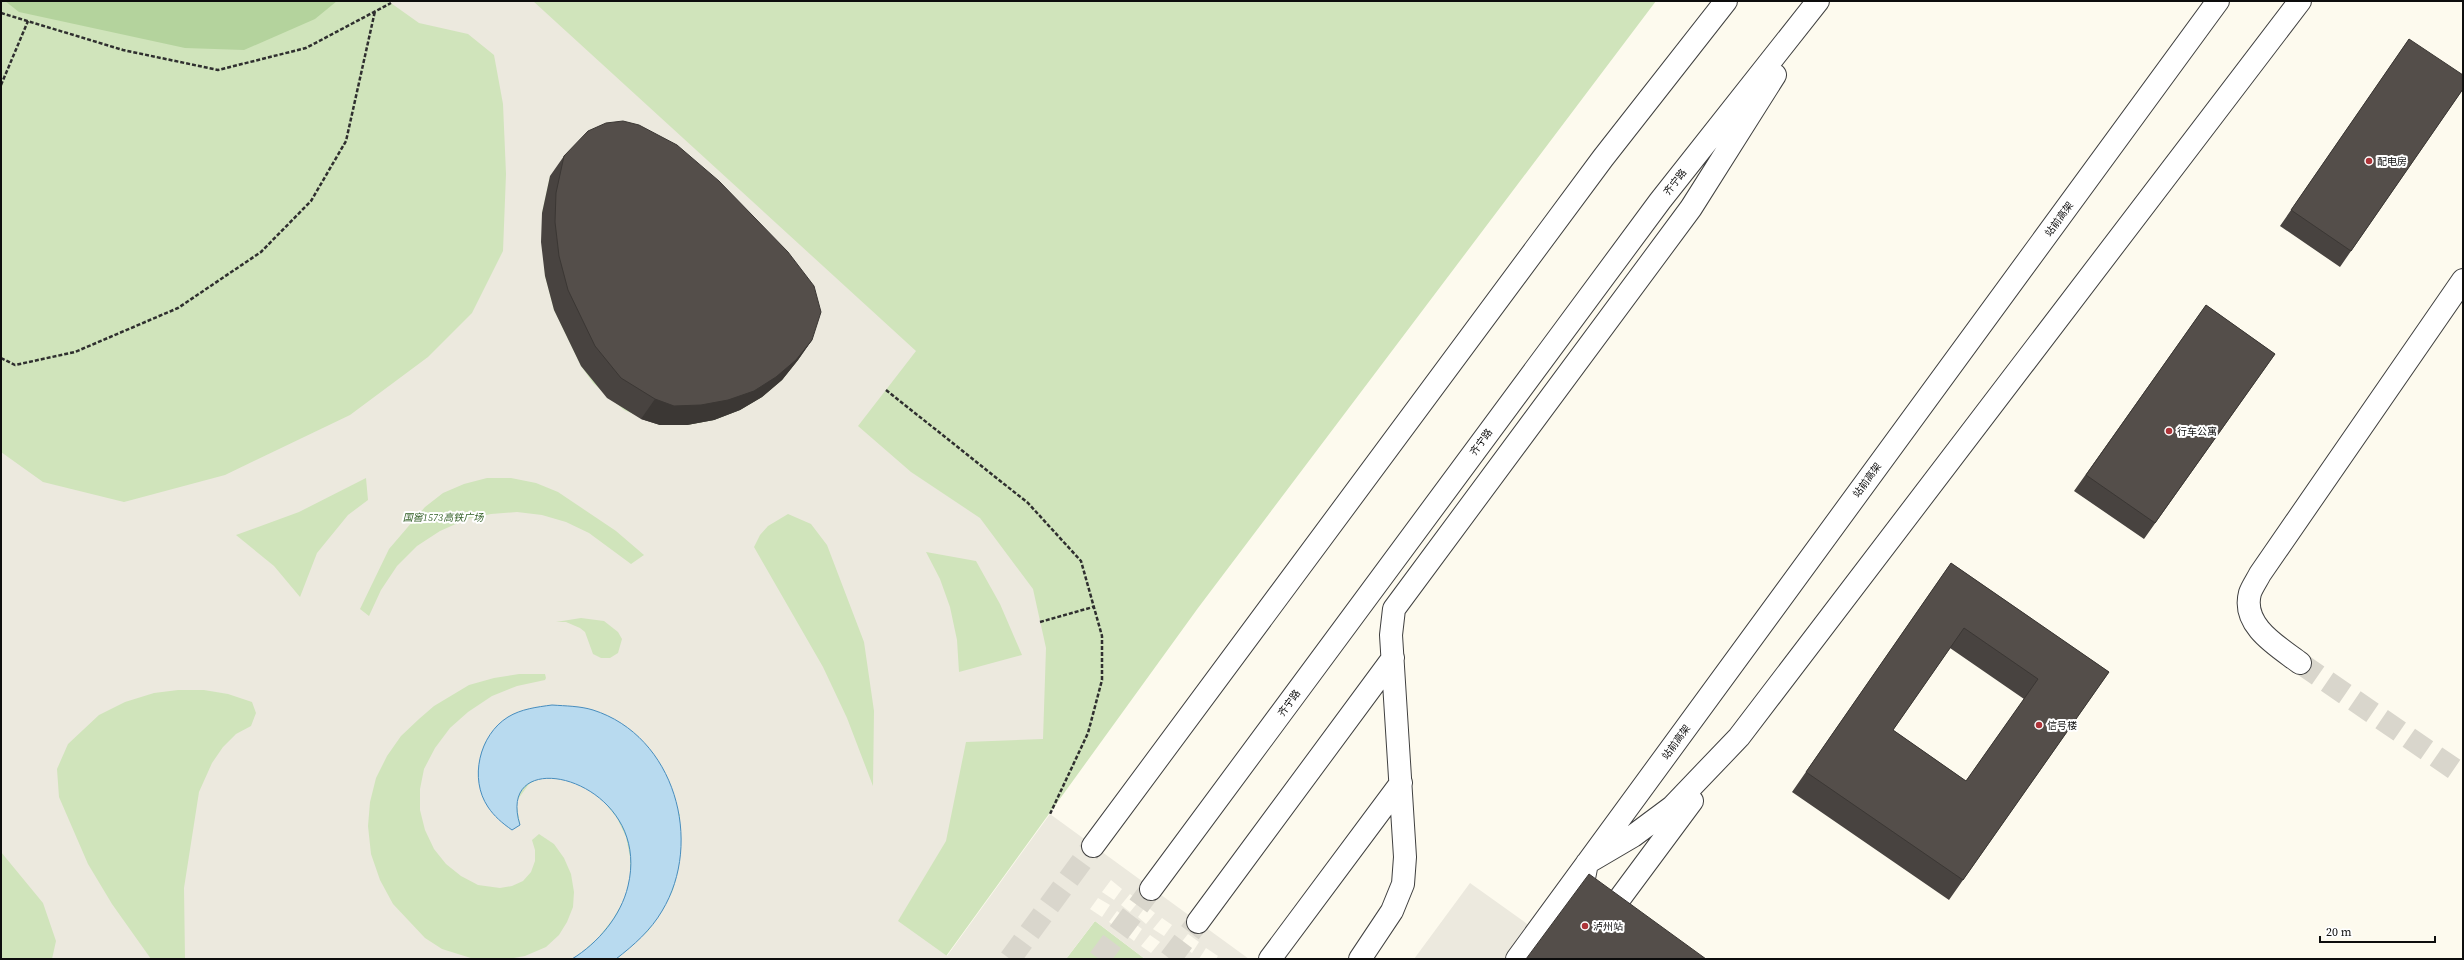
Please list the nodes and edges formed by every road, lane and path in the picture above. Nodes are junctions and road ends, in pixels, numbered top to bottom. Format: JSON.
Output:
{"nodes":[{"id":1,"x":1726,"y":1,"type":"edge"},
{"id":2,"x":1818,"y":1,"type":"edge"},
{"id":3,"x":1821,"y":1,"type":"edge"},
{"id":4,"x":2218,"y":1,"type":"edge"},
{"id":5,"x":2300,"y":1,"type":"edge"},
{"id":6,"x":391,"y":3,"type":"dead end"},
{"id":7,"x":375,"y":11,"type":"junction"},
{"id":8,"x":1,"y":13,"type":"edge"},
{"id":9,"x":28,"y":21,"type":"junction"},
{"id":10,"x":1,"y":85,"type":"edge"},
{"id":11,"x":2463,"y":280,"type":"edge"},
{"id":12,"x":1,"y":358,"type":"edge"},
{"id":13,"x":886,"y":390,"type":"dead end"},
{"id":14,"x":1093,"y":607,"type":"junction"},
{"id":15,"x":1040,"y":622,"type":"dead end"},
{"id":16,"x":1392,"y":658,"type":"junction"},
{"id":17,"x":2300,"y":663,"type":"tunnel mouth"},
{"id":18,"x":1739,"y":737,"type":"junction"},
{"id":19,"x":1401,"y":783,"type":"junction"},
{"id":20,"x":1050,"y":814,"type":"dead end"},
{"id":21,"x":1093,"y":846,"type":"tunnel mouth"},
{"id":22,"x":1587,"y":863,"type":"junction"},
{"id":23,"x":1151,"y":888,"type":"tunnel mouth"},
{"id":24,"x":1198,"y":922,"type":"tunnel mouth"},
{"id":25,"x":1270,"y":959,"type":"edge"},
{"id":26,"x":1360,"y":959,"type":"edge"},
{"id":27,"x":1517,"y":959,"type":"edge"},
{"id":28,"x":1568,"y":959,"type":"edge"},
{"id":29,"x":1575,"y":959,"type":"edge"}],
"edges":[{"from":1,"to":21,"type":"street"},
{"from":2,"to":23,"type":"street","name":"齐宁路"},
{"from":3,"to":16,"type":"street"},
{"from":4,"to":22,"type":"street","name":"站前高架"},
{"from":5,"to":18,"type":"street"},
{"from":6,"to":7,"type":"path"},
{"from":7,"to":9,"type":"path"},
{"from":7,"to":12,"type":"path"},
{"from":8,"to":9,"type":"path"},
{"from":9,"to":10,"type":"path"},
{"from":11,"to":17,"type":"street"},
{"from":13,"to":14,"type":"path"},
{"from":14,"to":15,"type":"path"},
{"from":14,"to":20,"type":"path"},
{"from":16,"to":19,"type":"street"},
{"from":16,"to":24,"type":"street"},
{"from":18,"to":22,"type":"street"},
{"from":18,"to":29,"type":"street"},
{"from":19,"to":25,"type":"street"},
{"from":19,"to":26,"type":"street"},
{"from":22,"to":27,"type":"street","name":"站前高架"},
{"from":22,"to":28,"type":"street"}]}
